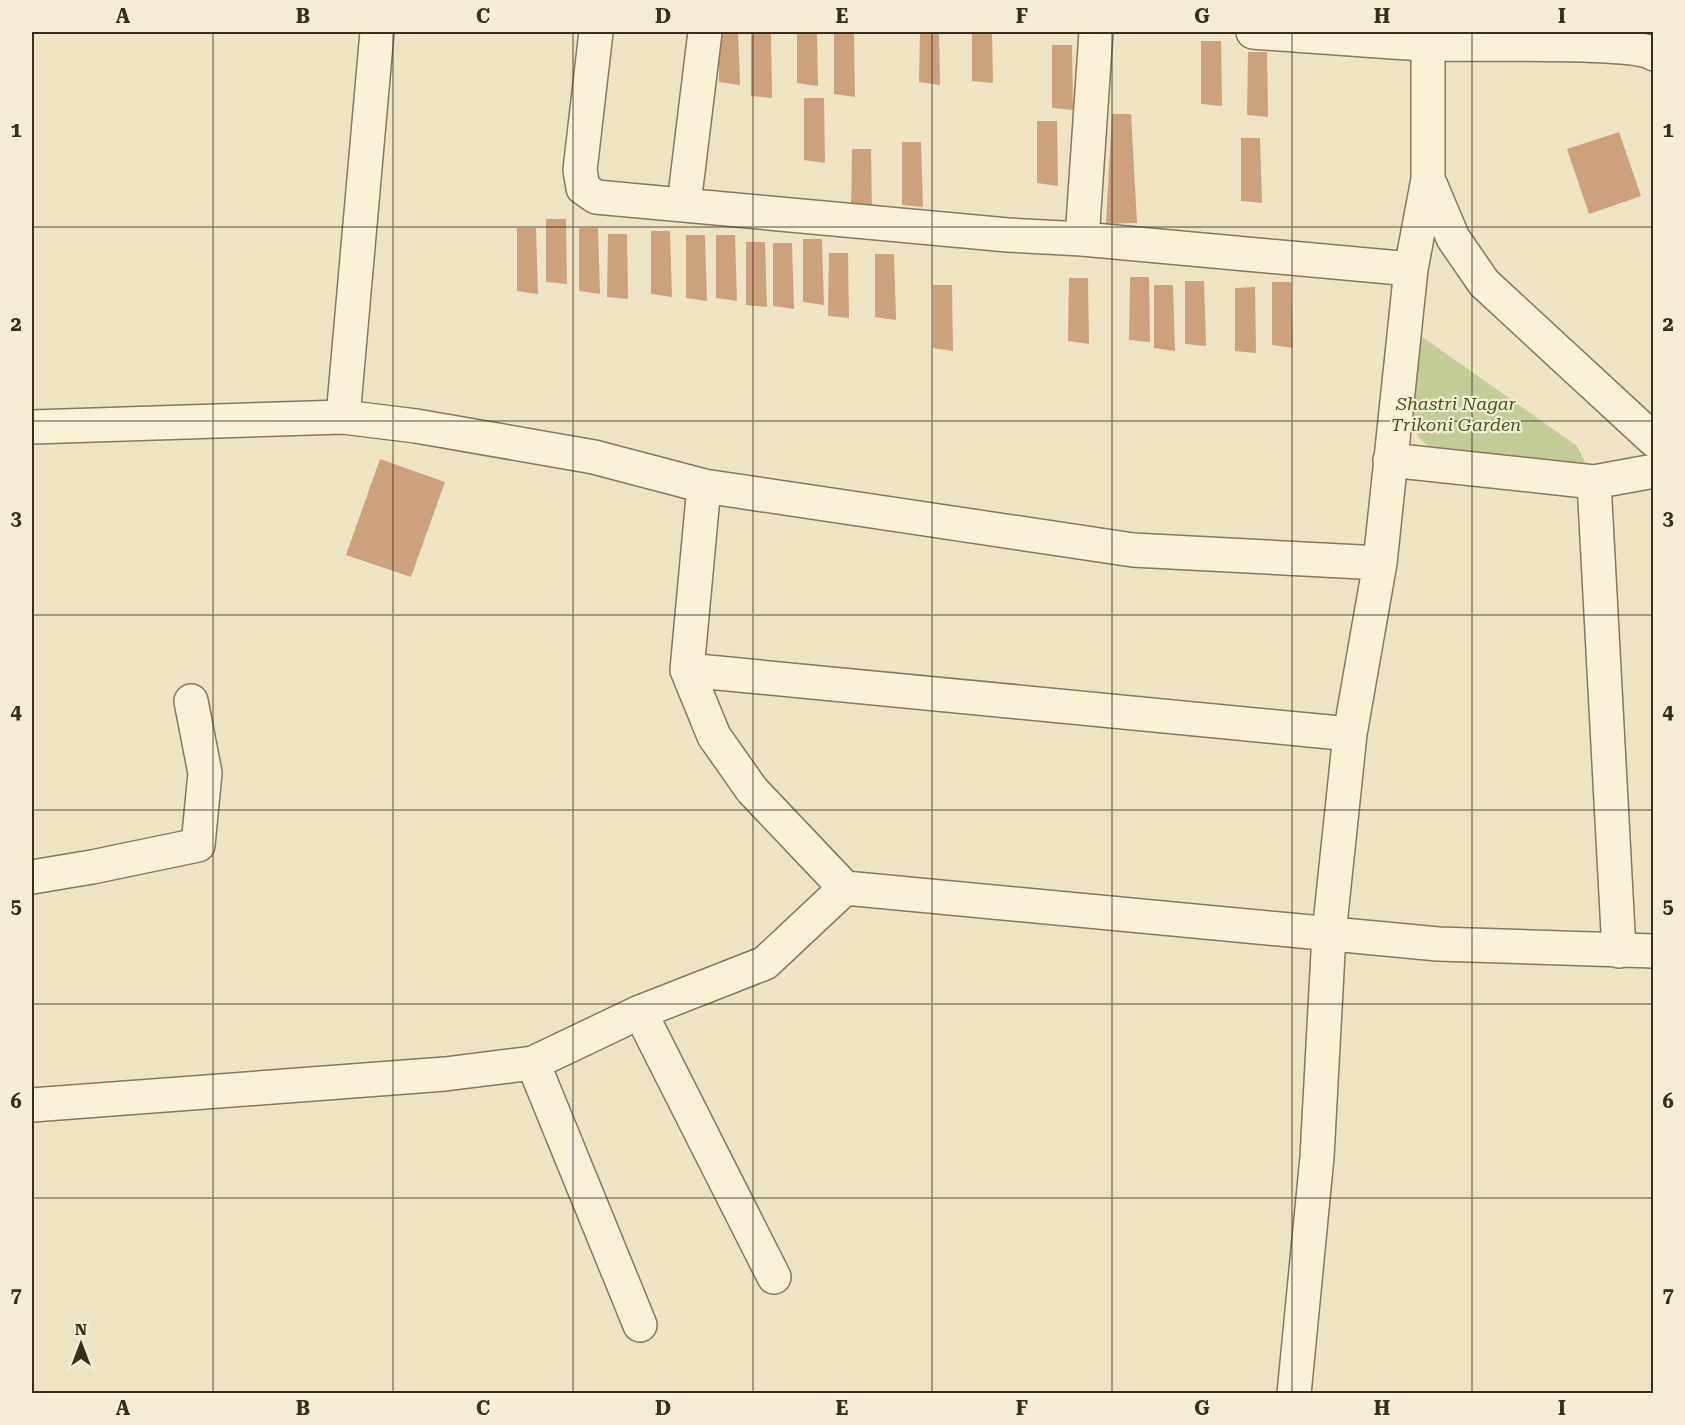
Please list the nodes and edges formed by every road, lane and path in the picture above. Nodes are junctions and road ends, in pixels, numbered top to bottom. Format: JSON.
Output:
{"nodes":[{"id":1,"x":377,"y":32,"type":"edge"},
{"id":2,"x":596,"y":32,"type":"edge"},
{"id":3,"x":705,"y":32,"type":"edge"},
{"id":4,"x":1096,"y":32,"type":"edge"},
{"id":5,"x":1253,"y":32,"type":"edge"},
{"id":6,"x":1428,"y":38,"type":"edge"},
{"id":7,"x":1653,"y":54,"type":"edge"},
{"id":8,"x":1428,"y":179,"type":"junction"},
{"id":9,"x":684,"y":204,"type":"junction"},
{"id":10,"x":1082,"y":239,"type":"junction"},
{"id":11,"x":1411,"y":268,"type":"junction"},
{"id":12,"x":343,"y":417,"type":"junction"},
{"id":13,"x":32,"y":428,"type":"edge"},
{"id":14,"x":1653,"y":440,"type":"edge"},
{"id":15,"x":1390,"y":460,"type":"junction"},
{"id":16,"x":1653,"y":471,"type":"edge"},
{"id":17,"x":1594,"y":482,"type":"junction"},
{"id":18,"x":704,"y":486,"type":"junction"},
{"id":19,"x":1380,"y":563,"type":"junction"},
{"id":20,"x":687,"y":670,"type":"junction"},
{"id":21,"x":191,"y":701,"type":"dead end"},
{"id":22,"x":1350,"y":734,"type":"junction"},
{"id":23,"x":32,"y":877,"type":"edge"},
{"id":24,"x":845,"y":888,"type":"junction"},
{"id":25,"x":1329,"y":934,"type":"junction"},
{"id":26,"x":1619,"y":951,"type":"junction"},
{"id":27,"x":1653,"y":951,"type":"edge"},
{"id":28,"x":640,"y":1012,"type":"junction"},
{"id":29,"x":533,"y":1063,"type":"junction"},
{"id":30,"x":32,"y":1105,"type":"edge"},
{"id":31,"x":774,"y":1277,"type":"dead end"},
{"id":32,"x":640,"y":1325,"type":"dead end"},
{"id":33,"x":1294,"y":1394,"type":"edge"}],
"edges":[{"from":1,"to":12,"type":"street"},
{"from":2,"to":9,"type":"street"},
{"from":3,"to":9,"type":"street"},
{"from":4,"to":10,"type":"street"},
{"from":5,"to":6,"type":"street"},
{"from":6,"to":7,"type":"street"},
{"from":6,"to":8,"type":"street"},
{"from":8,"to":11,"type":"street"},
{"from":8,"to":14,"type":"street"},
{"from":9,"to":10,"type":"street"},
{"from":10,"to":11,"type":"street"},
{"from":11,"to":15,"type":"street"},
{"from":12,"to":13,"type":"street"},
{"from":12,"to":18,"type":"street"},
{"from":15,"to":17,"type":"street"},
{"from":15,"to":19,"type":"street"},
{"from":16,"to":17,"type":"street"},
{"from":17,"to":26,"type":"street"},
{"from":18,"to":19,"type":"street"},
{"from":18,"to":20,"type":"street"},
{"from":19,"to":22,"type":"street"},
{"from":20,"to":22,"type":"street"},
{"from":20,"to":24,"type":"street"},
{"from":21,"to":23,"type":"street"},
{"from":22,"to":25,"type":"street"},
{"from":24,"to":25,"type":"street"},
{"from":24,"to":28,"type":"street"},
{"from":25,"to":26,"type":"street"},
{"from":25,"to":33,"type":"street"},
{"from":26,"to":27,"type":"street"},
{"from":28,"to":29,"type":"street"},
{"from":28,"to":31,"type":"street"},
{"from":29,"to":30,"type":"street"},
{"from":29,"to":32,"type":"street"}]}
